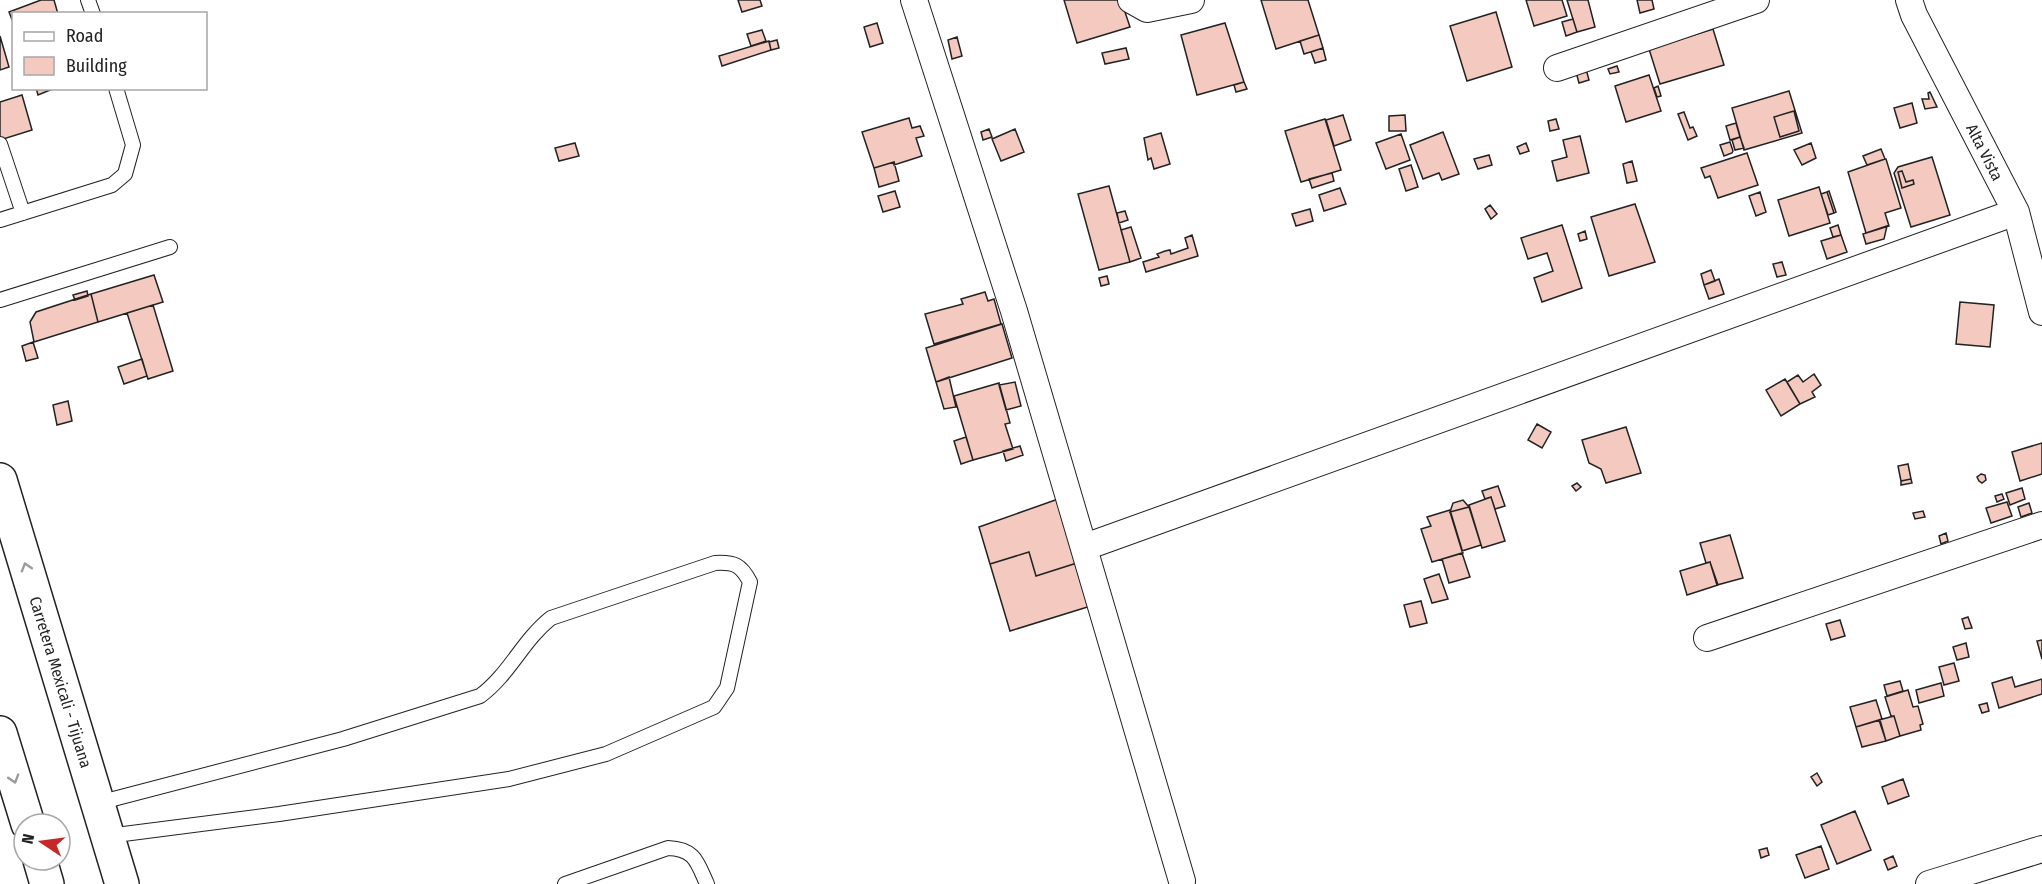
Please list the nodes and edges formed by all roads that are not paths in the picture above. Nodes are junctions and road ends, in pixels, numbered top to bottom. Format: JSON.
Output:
{"nodes":[{"id":1,"x":915,"y":0,"type":"edge"},
{"id":2,"x":1131,"y":0,"type":"edge"},
{"id":3,"x":1191,"y":0,"type":"edge"},
{"id":4,"x":1756,"y":0,"type":"edge"},
{"id":5,"x":1909,"y":0,"type":"edge"},
{"id":6,"x":1557,"y":68,"type":"dead end"},
{"id":7,"x":117,"y":90,"type":"edge"},
{"id":8,"x":0,"y":144,"type":"edge"},
{"id":9,"x":2016,"y":212,"type":"junction"},
{"id":10,"x":23,"y":213,"type":"junction"},
{"id":11,"x":0,"y":220,"type":"edge"},
{"id":12,"x":170,"y":247,"type":"dead end"},
{"id":13,"x":0,"y":300,"type":"edge"},
{"id":14,"x":2042,"y":312,"type":"edge"},
{"id":15,"x":0,"y":480,"type":"edge"},
{"id":16,"x":2042,"y":525,"type":"edge"},
{"id":17,"x":1085,"y":547,"type":"junction"},
{"id":18,"x":1707,"y":638,"type":"dead end"},
{"id":19,"x":0,"y":733,"type":"edge"},
{"id":20,"x":98,"y":803,"type":"junction"},
{"id":21,"x":24,"y":812,"type":"edge"},
{"id":22,"x":108,"y":836,"type":"junction"},
{"id":23,"x":2042,"y":849,"type":"edge"},
{"id":24,"x":1182,"y":881,"type":"dead end"},
{"id":25,"x":122,"y":884,"type":"edge"},
{"id":26,"x":565,"y":884,"type":"edge"},
{"id":27,"x":707,"y":884,"type":"edge"},
{"id":28,"x":1929,"y":884,"type":"edge"}],
"edges":[{"from":1,"to":17,"type":"street"},
{"from":2,"to":3,"type":"street"},
{"from":4,"to":6,"type":"street"},
{"from":5,"to":9,"type":"street","name":"Alta Vista"},
{"from":7,"to":10,"type":"lane"},
{"from":8,"to":10,"type":"lane"},
{"from":9,"to":14,"type":"street","name":"Alta Vista"},
{"from":9,"to":17,"type":"street"},
{"from":10,"to":11,"type":"lane"},
{"from":12,"to":13,"type":"lane"},
{"from":20,"to":15,"type":"main road","name":"Carretera Mexicali - Tijuana","one_way":true},
{"from":16,"to":18,"type":"street"},
{"from":17,"to":24,"type":"street"},
{"from":19,"to":21,"type":"main road","one_way":true},
{"from":20,"to":22,"type":"main road","name":"Carretera Mexicali - Tijuana"},
{"from":20,"to":22,"type":"lane"},
{"from":22,"to":25,"type":"main road","name":"Carretera Mexicali - Tijuana"},
{"from":23,"to":28,"type":"street"},
{"from":26,"to":27,"type":"lane"}]}
